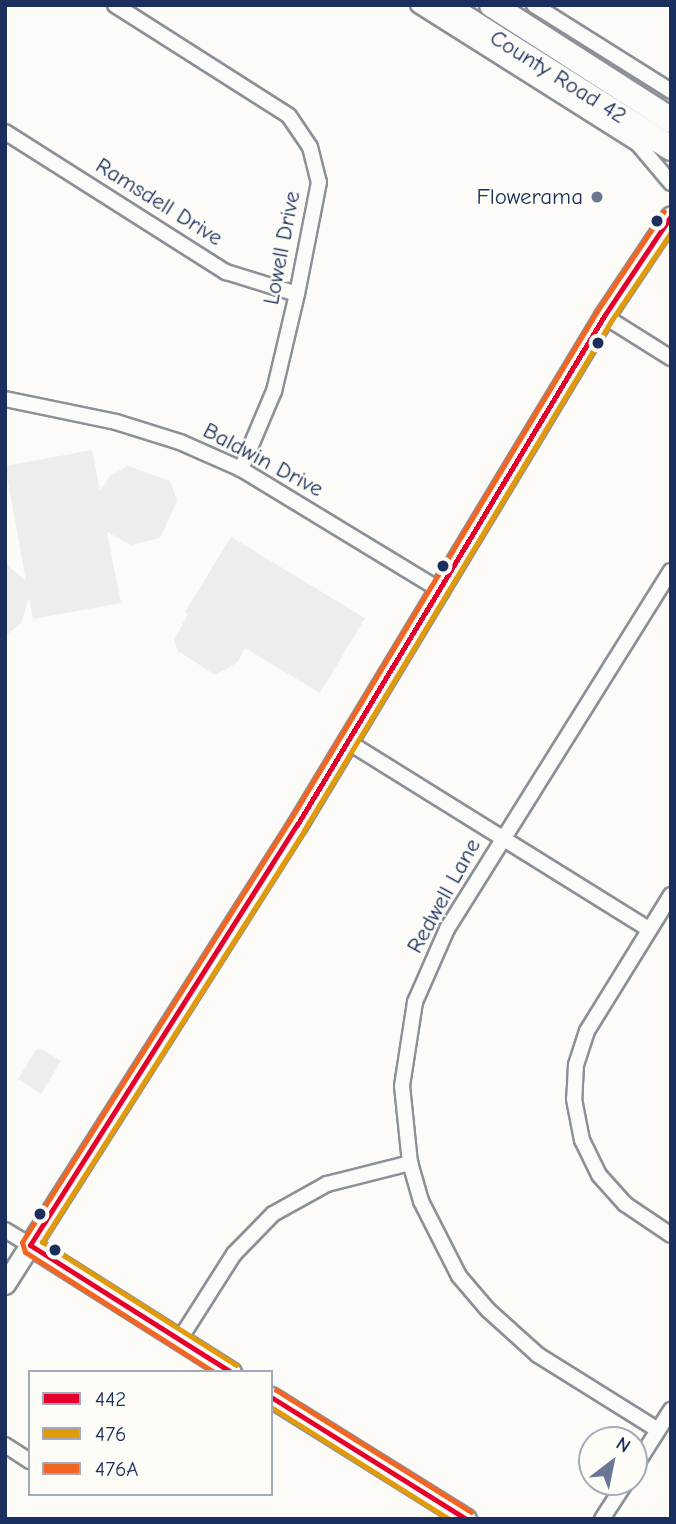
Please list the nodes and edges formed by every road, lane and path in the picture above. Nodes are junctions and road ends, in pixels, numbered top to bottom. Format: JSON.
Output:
{"nodes":[{"id":1,"x":115,"y":5,"type":"edge"},
{"id":2,"x":418,"y":5,"type":"edge"},
{"id":3,"x":444,"y":5,"type":"edge"},
{"id":4,"x":492,"y":5,"type":"edge"},
{"id":5,"x":534,"y":5,"type":"edge"},
{"id":6,"x":671,"y":91,"type":"edge"},
{"id":7,"x":671,"y":120,"type":"edge"},
{"id":8,"x":5,"y":132,"type":"edge"},
{"id":9,"x":671,"y":148,"type":"edge"},
{"id":10,"x":671,"y":183,"type":"edge"},
{"id":11,"x":671,"y":216,"type":"edge"},
{"id":12,"x":297,"y":294,"type":"junction"},
{"id":13,"x":604,"y":316,"type":"junction"},
{"id":14,"x":671,"y":358,"type":"edge"},
{"id":15,"x":5,"y":399,"type":"edge"},
{"id":16,"x":240,"y":469,"type":"junction"},
{"id":17,"x":671,"y":571,"type":"edge"},
{"id":18,"x":442,"y":592,"type":"junction"},
{"id":19,"x":348,"y":742,"type":"junction"},
{"id":20,"x":503,"y":838,"type":"junction"},
{"id":21,"x":671,"y":895,"type":"edge"},
{"id":22,"x":649,"y":929,"type":"junction"},
{"id":23,"x":410,"y":1163,"type":"junction"},
{"id":24,"x":668,"y":1227,"type":"edge"},
{"id":25,"x":5,"y":1230,"type":"edge"},
{"id":26,"x":30,"y":1245,"type":"junction"},
{"id":27,"x":5,"y":1284,"type":"edge"},
{"id":28,"x":180,"y":1339,"type":"junction"},
{"id":29,"x":229,"y":1370,"type":"edge"},
{"id":30,"x":273,"y":1398,"type":"edge"},
{"id":31,"x":671,"y":1410,"type":"edge"},
{"id":32,"x":658,"y":1430,"type":"junction"},
{"id":33,"x":5,"y":1445,"type":"edge"},
{"id":34,"x":648,"y":1446,"type":"edge"},
{"id":35,"x":28,"y":1460,"type":"edge"},
{"id":36,"x":616,"y":1496,"type":"edge"},
{"id":37,"x":466,"y":1519,"type":"edge"},
{"id":38,"x":602,"y":1519,"type":"edge"}],
"edges":[{"from":1,"to":12,"type":"street","name":"Lowell Drive"},
{"from":2,"to":10,"type":"street"},
{"from":3,"to":9,"type":"highway","name":"County Road 42"},
{"from":4,"to":7,"type":"highway","name":"County Road 42"},
{"from":5,"to":6,"type":"street"},
{"from":8,"to":12,"type":"street","name":"Ramsdell Drive"},
{"from":11,"to":13,"type":"street"},
{"from":12,"to":16,"type":"street","name":"Lowell Drive"},
{"from":13,"to":14,"type":"street"},
{"from":13,"to":18,"type":"street"},
{"from":15,"to":16,"type":"street","name":"Baldwin Drive"},
{"from":16,"to":18,"type":"street","name":"Baldwin Drive"},
{"from":17,"to":20,"type":"street","name":"Redwell Lane"},
{"from":18,"to":19,"type":"street"},
{"from":19,"to":20,"type":"street"},
{"from":19,"to":26,"type":"street"},
{"from":20,"to":22,"type":"street"},
{"from":20,"to":23,"type":"street","name":"Redwell Lane"},
{"from":21,"to":22,"type":"street"},
{"from":22,"to":24,"type":"street"},
{"from":23,"to":28,"type":"street"},
{"from":23,"to":32,"type":"street","name":"Redwell Lane"},
{"from":25,"to":26,"type":"street"},
{"from":26,"to":27,"type":"street"},
{"from":26,"to":28,"type":"street"},
{"from":28,"to":29,"type":"street"},
{"from":30,"to":37,"type":"street"},
{"from":31,"to":32,"type":"street"},
{"from":32,"to":34,"type":"street"},
{"from":33,"to":35,"type":"street"},
{"from":36,"to":38,"type":"street"}]}
